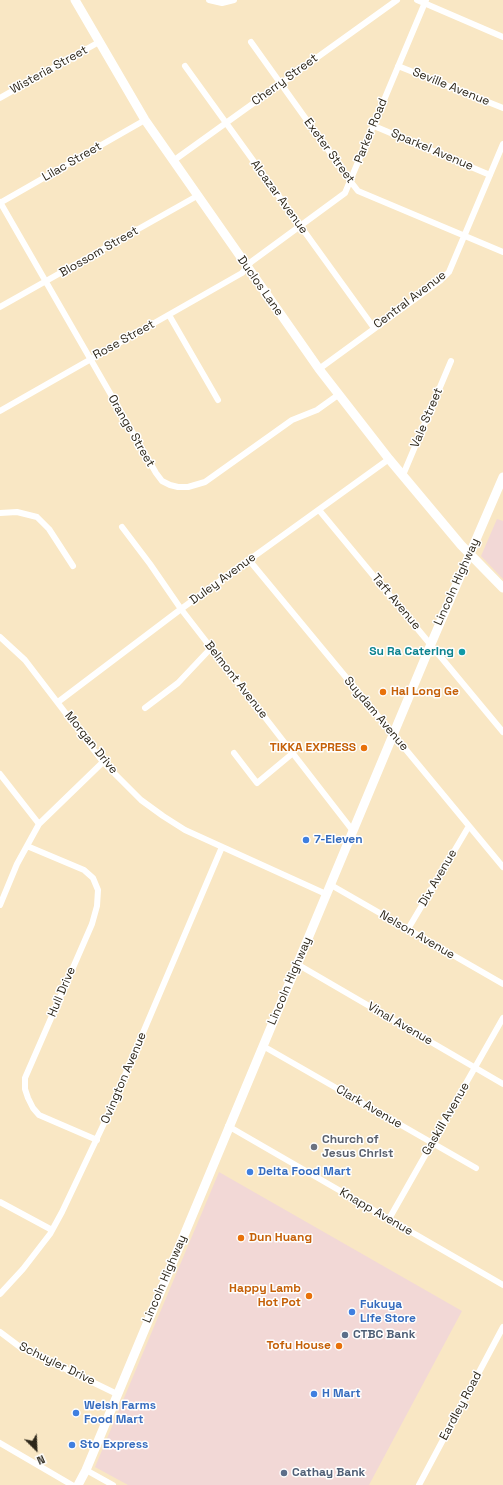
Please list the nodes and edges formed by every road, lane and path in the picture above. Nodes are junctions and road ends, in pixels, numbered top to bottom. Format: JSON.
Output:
{"nodes":[{"id":1,"x":75,"y":0,"type":"edge"},
{"id":2,"x":209,"y":0,"type":"edge"},
{"id":3,"x":234,"y":0,"type":"edge"},
{"id":4,"x":397,"y":0,"type":"edge"},
{"id":5,"x":417,"y":0,"type":"edge"},
{"id":6,"x":425,"y":2,"type":"edge"},
{"id":7,"x":503,"y":37,"type":"edge"},
{"id":8,"x":99,"y":42,"type":"junction"},
{"id":9,"x":251,"y":42,"type":"dead end"},
{"id":10,"x":185,"y":66,"type":"dead end"},
{"id":11,"x":398,"y":66,"type":"junction"},
{"id":12,"x":280,"y":84,"type":"junction"},
{"id":13,"x":0,"y":98,"type":"edge"},
{"id":14,"x":503,"y":108,"type":"edge"},
{"id":15,"x":145,"y":120,"type":"junction"},
{"id":16,"x":226,"y":123,"type":"junction"},
{"id":17,"x":374,"y":126,"type":"junction"},
{"id":18,"x":503,"y":144,"type":"edge"},
{"id":19,"x":173,"y":161,"type":"junction"},
{"id":20,"x":490,"y":175,"type":"junction"},
{"id":21,"x":350,"y":182,"type":"junction"},
{"id":22,"x":197,"y":196,"type":"junction"},
{"id":23,"x":0,"y":203,"type":"edge"},
{"id":24,"x":300,"y":225,"type":"junction"},
{"id":25,"x":464,"y":237,"type":"junction"},
{"id":26,"x":503,"y":252,"type":"edge"},
{"id":27,"x":247,"y":267,"type":"junction"},
{"id":28,"x":46,"y":282,"type":"junction"},
{"id":29,"x":0,"y":307,"type":"edge"},
{"id":30,"x":169,"y":315,"type":"junction"},
{"id":31,"x":374,"y":328,"type":"junction"},
{"id":32,"x":90,"y":360,"type":"junction"},
{"id":33,"x":451,"y":361,"type":"dead end"},
{"id":34,"x":319,"y":368,"type":"junction"},
{"id":35,"x":338,"y":395,"type":"junction"},
{"id":36,"x":218,"y":400,"type":"dead end"},
{"id":37,"x":0,"y":411,"type":"edge"},
{"id":38,"x":389,"y":459,"type":"junction"},
{"id":39,"x":403,"y":475,"type":"junction"},
{"id":40,"x":502,"y":481,"type":"edge"},
{"id":41,"x":319,"y":510,"type":"junction"},
{"id":42,"x":0,"y":513,"type":"edge"},
{"id":43,"x":122,"y":527,"type":"dead end"},
{"id":44,"x":470,"y":554,"type":"junction"},
{"id":45,"x":249,"y":560,"type":"junction"},
{"id":46,"x":73,"y":566,"type":"dead end"},
{"id":47,"x":503,"y":588,"type":"edge"},
{"id":48,"x":181,"y":609,"type":"junction"},
{"id":49,"x":0,"y":637,"type":"edge"},
{"id":50,"x":431,"y":644,"type":"junction"},
{"id":51,"x":211,"y":648,"type":"junction"},
{"id":52,"x":58,"y":702,"type":"junction"},
{"id":53,"x":145,"y":708,"type":"dead end"},
{"id":54,"x":503,"y":732,"type":"edge"},
{"id":55,"x":394,"y":735,"type":"junction"},
{"id":56,"x":234,"y":753,"type":"dead end"},
{"id":57,"x":293,"y":754,"type":"junction"},
{"id":58,"x":103,"y":762,"type":"junction"},
{"id":59,"x":0,"y":774,"type":"edge"},
{"id":60,"x":39,"y":824,"type":"junction"},
{"id":61,"x":468,"y":826,"type":"junction"},
{"id":62,"x":354,"y":831,"type":"junction"},
{"id":63,"x":27,"y":846,"type":"junction"},
{"id":64,"x":222,"y":847,"type":"junction"},
{"id":65,"x":503,"y":867,"type":"edge"},
{"id":66,"x":331,"y":885,"type":"junction"},
{"id":67,"x":326,"y":894,"type":"junction"},
{"id":68,"x":0,"y":904,"type":"edge"},
{"id":69,"x":408,"y":929,"type":"junction"},
{"id":70,"x":297,"y":964,"type":"junction"},
{"id":71,"x":503,"y":984,"type":"edge"},
{"id":72,"x":503,"y":1018,"type":"edge"},
{"id":73,"x":263,"y":1046,"type":"junction"},
{"id":74,"x":475,"y":1068,"type":"junction"},
{"id":75,"x":503,"y":1084,"type":"edge"},
{"id":76,"x":228,"y":1126,"type":"junction"},
{"id":77,"x":97,"y":1140,"type":"junction"},
{"id":78,"x":432,"y":1143,"type":"junction"},
{"id":79,"x":476,"y":1168,"type":"dead end"},
{"id":80,"x":0,"y":1202,"type":"edge"},
{"id":81,"x":389,"y":1219,"type":"junction"},
{"id":82,"x":52,"y":1230,"type":"junction"},
{"id":83,"x":503,"y":1285,"type":"edge"},
{"id":84,"x":0,"y":1294,"type":"edge"},
{"id":85,"x":503,"y":1327,"type":"edge"},
{"id":86,"x":0,"y":1332,"type":"edge"},
{"id":87,"x":117,"y":1394,"type":"junction"},
{"id":88,"x":0,"y":1443,"type":"edge"},
{"id":89,"x":86,"y":1470,"type":"junction"},
{"id":90,"x":72,"y":1485,"type":"edge"},
{"id":91,"x":78,"y":1485,"type":"edge"},
{"id":92,"x":113,"y":1485,"type":"edge"},
{"id":93,"x":419,"y":1485,"type":"edge"}],
"edges":[{"from":1,"to":8,"type":"main road","name":"Duclos Lane"},
{"from":2,"to":3,"type":"street"},
{"from":4,"to":12,"type":"street","name":"Cherry Street"},
{"from":5,"to":6,"type":"street"},
{"from":6,"to":7,"type":"street"},
{"from":6,"to":11,"type":"street","name":"Parker Road"},
{"from":8,"to":13,"type":"street","name":"Wisteria Street"},
{"from":8,"to":15,"type":"main road","name":"Duclos Lane"},
{"from":9,"to":12,"type":"street","name":"Exeter Street"},
{"from":10,"to":16,"type":"street","name":"Alcazar Avenue"},
{"from":11,"to":14,"type":"street","name":"Seville Avenue"},
{"from":11,"to":17,"type":"street","name":"Parker Road"},
{"from":12,"to":16,"type":"street","name":"Cherry Street"},
{"from":12,"to":21,"type":"street","name":"Exeter Street"},
{"from":15,"to":19,"type":"main road","name":"Duclos Lane"},
{"from":15,"to":23,"type":"street","name":"Lilac Street"},
{"from":16,"to":19,"type":"street","name":"Cherry Street"},
{"from":16,"to":24,"type":"street","name":"Alcazar Avenue"},
{"from":17,"to":20,"type":"street","name":"Sparkel Avenue"},
{"from":17,"to":21,"type":"street","name":"Parker Road"},
{"from":18,"to":20,"type":"street","name":"Central Avenue"},
{"from":19,"to":22,"type":"main road","name":"Duclos Lane"},
{"from":20,"to":25,"type":"street","name":"Central Avenue"},
{"from":21,"to":24,"type":"street","name":"Parker Road"},
{"from":21,"to":25,"type":"street","name":"Exeter Street"},
{"from":22,"to":27,"type":"main road","name":"Duclos Lane"},
{"from":22,"to":28,"type":"street","name":"Blossom Street"},
{"from":23,"to":28,"type":"street","name":"Orange Street"},
{"from":24,"to":27,"type":"street","name":"Parker Road"},
{"from":24,"to":31,"type":"street","name":"Alcazar Avenue"},
{"from":25,"to":26,"type":"street","name":"Exeter Street"},
{"from":25,"to":31,"type":"street","name":"Central Avenue"},
{"from":27,"to":30,"type":"street","name":"Rose Street"},
{"from":27,"to":34,"type":"main road","name":"Duclos Lane"},
{"from":28,"to":29,"type":"street","name":"Blossom Street"},
{"from":28,"to":32,"type":"street","name":"Orange Street"},
{"from":30,"to":32,"type":"street","name":"Rose Street"},
{"from":30,"to":36,"type":"street"},
{"from":31,"to":34,"type":"street","name":"Central Avenue"},
{"from":32,"to":35,"type":"street","name":"Orange Street"},
{"from":32,"to":37,"type":"street","name":"Rose Street"},
{"from":33,"to":39,"type":"street","name":"Vale Street"},
{"from":34,"to":35,"type":"main road","name":"Duclos Lane"},
{"from":35,"to":38,"type":"main road","name":"Duclos Lane"},
{"from":38,"to":39,"type":"main road","name":"Duclos Lane"},
{"from":38,"to":41,"type":"street","name":"Duley Avenue"},
{"from":39,"to":44,"type":"main road","name":"Duclos Lane"},
{"from":40,"to":44,"type":"main road","name":"Lincoln Highway"},
{"from":41,"to":45,"type":"street","name":"Duley Avenue"},
{"from":41,"to":50,"type":"street","name":"Taft Avenue"},
{"from":42,"to":46,"type":"street"},
{"from":43,"to":48,"type":"street","name":"Belmont Avenue"},
{"from":44,"to":47,"type":"main road","name":"Duclos Lane"},
{"from":44,"to":50,"type":"main road","name":"Lincoln Highway"},
{"from":45,"to":48,"type":"street","name":"Duley Avenue"},
{"from":45,"to":55,"type":"street","name":"Suydam Avenue"},
{"from":48,"to":51,"type":"street","name":"Belmont Avenue"},
{"from":48,"to":52,"type":"street","name":"Duley Avenue"},
{"from":49,"to":52,"type":"street","name":"Morgan Drive"},
{"from":50,"to":54,"type":"street","name":"Taft Avenue"},
{"from":50,"to":55,"type":"main road","name":"Lincoln Highway"},
{"from":51,"to":53,"type":"street"},
{"from":51,"to":57,"type":"street","name":"Belmont Avenue"},
{"from":52,"to":58,"type":"street","name":"Morgan Drive"},
{"from":55,"to":61,"type":"street","name":"Suydam Avenue"},
{"from":55,"to":62,"type":"main road","name":"Lincoln Highway"},
{"from":56,"to":57,"type":"street"},
{"from":57,"to":62,"type":"street","name":"Belmont Avenue"},
{"from":58,"to":60,"type":"street"},
{"from":58,"to":64,"type":"street","name":"Morgan Drive"},
{"from":59,"to":60,"type":"street"},
{"from":60,"to":63,"type":"street"},
{"from":61,"to":65,"type":"street","name":"Suydam Avenue"},
{"from":61,"to":69,"type":"street","name":"Dix Avenue"},
{"from":62,"to":66,"type":"main road","name":"Lincoln Highway"},
{"from":63,"to":68,"type":"street"},
{"from":63,"to":77,"type":"street","name":"Hull Drive"},
{"from":64,"to":67,"type":"street","name":"Morgan Drive"},
{"from":64,"to":77,"type":"street","name":"Ovington Avenue"},
{"from":66,"to":67,"type":"main road","name":"Lincoln Highway"},
{"from":66,"to":69,"type":"street","name":"Nelson Avenue"},
{"from":67,"to":70,"type":"main road","name":"Lincoln Highway"},
{"from":69,"to":71,"type":"street","name":"Nelson Avenue"},
{"from":70,"to":73,"type":"main road","name":"Lincoln Highway"},
{"from":70,"to":74,"type":"street","name":"Vinal Avenue"},
{"from":72,"to":74,"type":"street","name":"Gaskill Avenue"},
{"from":73,"to":76,"type":"main road","name":"Lincoln Highway"},
{"from":73,"to":78,"type":"street","name":"Clark Avenue"},
{"from":74,"to":75,"type":"street","name":"Vinal Avenue"},
{"from":74,"to":78,"type":"street","name":"Gaskill Avenue"},
{"from":76,"to":81,"type":"street","name":"Knapp Avenue"},
{"from":76,"to":87,"type":"main road","name":"Lincoln Highway"},
{"from":77,"to":82,"type":"street","name":"Ovington Avenue"},
{"from":78,"to":79,"type":"street","name":"Clark Avenue"},
{"from":78,"to":81,"type":"street","name":"Gaskill Avenue"},
{"from":80,"to":82,"type":"street"},
{"from":81,"to":83,"type":"street","name":"Knapp Avenue"},
{"from":82,"to":84,"type":"street","name":"Ovington Avenue"},
{"from":85,"to":93,"type":"street","name":"Eardley Road"},
{"from":86,"to":87,"type":"street","name":"Schuyler Drive"},
{"from":87,"to":89,"type":"main road","name":"Lincoln Highway"},
{"from":88,"to":90,"type":"street"},
{"from":89,"to":91,"type":"main road","name":"Lincoln Highway"},
{"from":89,"to":92,"type":"street"}]}
